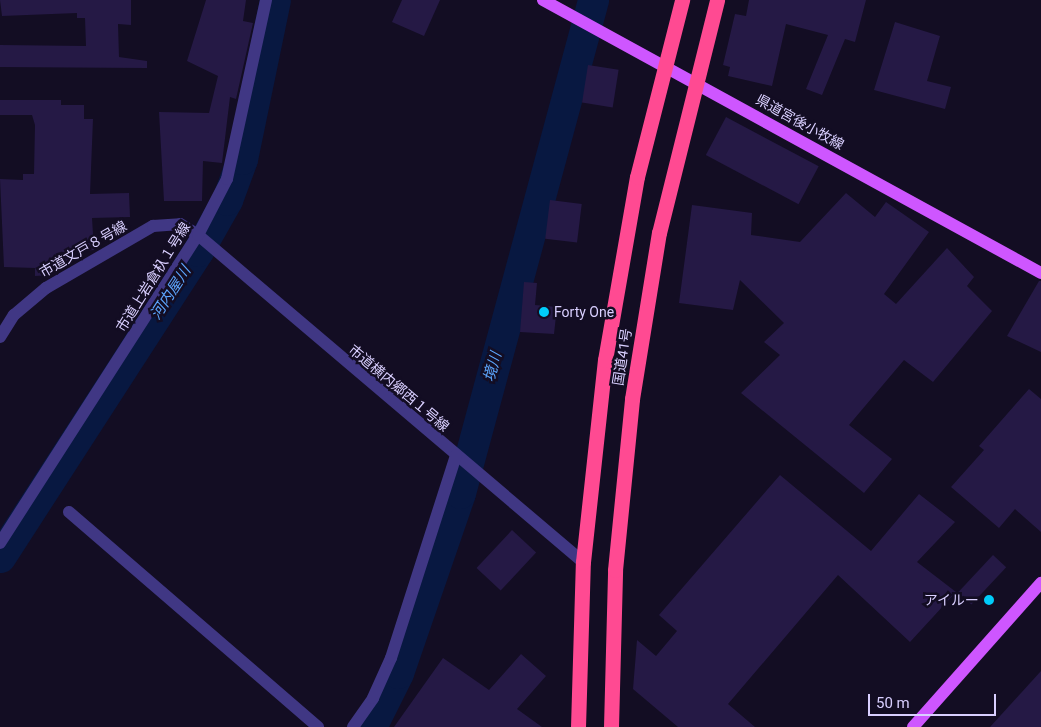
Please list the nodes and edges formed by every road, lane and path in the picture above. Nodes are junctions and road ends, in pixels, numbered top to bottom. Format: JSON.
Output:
{"nodes":[{"id":1,"x":266,"y":0,"type":"edge"},
{"id":2,"x":543,"y":0,"type":"edge"},
{"id":3,"x":682,"y":0,"type":"edge"},
{"id":4,"x":717,"y":0,"type":"edge"},
{"id":5,"x":664,"y":65,"type":"junction"},
{"id":6,"x":694,"y":81,"type":"junction"},
{"id":7,"x":198,"y":235,"type":"junction"},
{"id":8,"x":1041,"y":273,"type":"edge"},
{"id":9,"x":0,"y":337,"type":"edge"},
{"id":10,"x":456,"y":455,"type":"junction"},
{"id":11,"x":69,"y":512,"type":"dead end"},
{"id":12,"x":0,"y":543,"type":"edge"},
{"id":13,"x":583,"y":562,"type":"junction"},
{"id":14,"x":1041,"y":583,"type":"edge"},
{"id":15,"x":318,"y":727,"type":"edge"},
{"id":16,"x":353,"y":727,"type":"edge"},
{"id":17,"x":578,"y":727,"type":"edge"},
{"id":18,"x":611,"y":727,"type":"edge"},
{"id":19,"x":912,"y":727,"type":"edge"}],
"edges":[{"from":1,"to":7,"type":"street","name":"市道上岩倉杁１号線"},
{"from":2,"to":5,"type":"main road","name":"県道宮後小牧線"},
{"from":3,"to":5,"type":"highway","name":"国道41号"},
{"from":4,"to":6,"type":"highway","name":"国道41号"},
{"from":5,"to":6,"type":"main road","name":"県道宮後小牧線"},
{"from":5,"to":13,"type":"highway","name":"国道41号"},
{"from":6,"to":8,"type":"main road","name":"県道宮後小牧線"},
{"from":6,"to":18,"type":"highway","name":"国道41号"},
{"from":7,"to":9,"type":"street","name":"市道文戸８号線"},
{"from":7,"to":10,"type":"street","name":"市道横内郷西１号線"},
{"from":7,"to":12,"type":"street","name":"市道上岩倉杁１号線"},
{"from":10,"to":13,"type":"street","name":"市道横内郷西１号線"},
{"from":10,"to":16,"type":"street"},
{"from":11,"to":15,"type":"street"},
{"from":13,"to":17,"type":"highway","name":"国道41号"},
{"from":14,"to":19,"type":"main road"}]}
